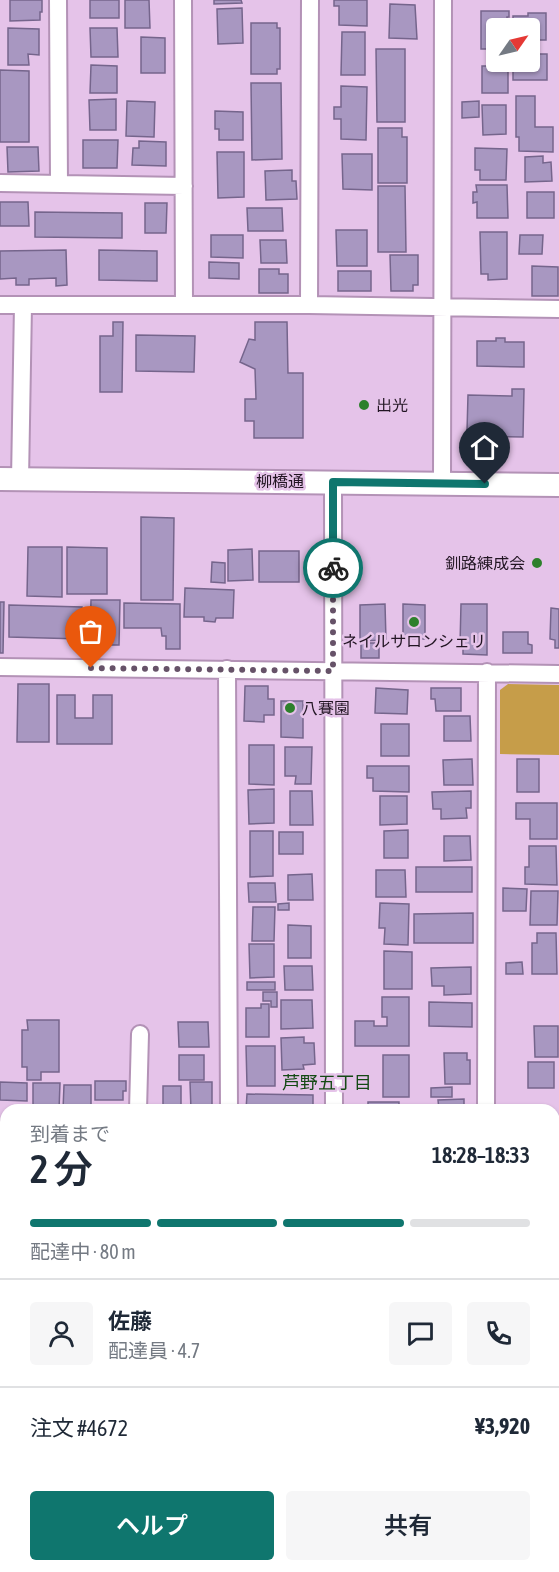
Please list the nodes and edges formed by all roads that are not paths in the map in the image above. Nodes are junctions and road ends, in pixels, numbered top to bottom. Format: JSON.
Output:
{"nodes":[{"id":1,"x":58,"y":0,"type":"edge"},
{"id":2,"x":183,"y":0,"type":"edge"},
{"id":3,"x":310,"y":0,"type":"edge"},
{"id":4,"x":443,"y":0,"type":"edge"},
{"id":5,"x":0,"y":183,"type":"edge"},
{"id":6,"x":59,"y":183,"type":"junction"},
{"id":7,"x":184,"y":186,"type":"junction"},
{"id":8,"x":0,"y":305,"type":"edge"},
{"id":9,"x":23,"y":305,"type":"junction"},
{"id":10,"x":184,"y":305,"type":"junction"},
{"id":11,"x":309,"y":305,"type":"junction"},
{"id":12,"x":443,"y":309,"type":"junction"},
{"id":13,"x":559,"y":309,"type":"edge"},
{"id":14,"x":10,"y":480,"type":"edge"},
{"id":15,"x":333,"y":482,"type":"junction"},
{"id":16,"x":442,"y":484,"type":"junction"},
{"id":17,"x":559,"y":484,"type":"edge"},
{"id":18,"x":0,"y":667,"type":"edge"},
{"id":19,"x":227,"y":669,"type":"junction"},
{"id":20,"x":333,"y":671,"type":"junction"},
{"id":21,"x":487,"y":672,"type":"junction"},
{"id":22,"x":559,"y":674,"type":"edge"},
{"id":23,"x":140,"y":1034,"type":"dead end"},
{"id":24,"x":138,"y":1104,"type":"edge"},
{"id":25,"x":230,"y":1104,"type":"edge"},
{"id":26,"x":334,"y":1104,"type":"edge"},
{"id":27,"x":486,"y":1104,"type":"edge"}],
"edges":[{"from":1,"to":6,"type":"street"},
{"from":2,"to":7,"type":"street"},
{"from":3,"to":11,"type":"street"},
{"from":4,"to":12,"type":"street"},
{"from":5,"to":6,"type":"street"},
{"from":6,"to":7,"type":"street"},
{"from":7,"to":10,"type":"street"},
{"from":8,"to":9,"type":"street"},
{"from":9,"to":10,"type":"street"},
{"from":9,"to":14,"type":"street"},
{"from":10,"to":11,"type":"street"},
{"from":11,"to":12,"type":"street"},
{"from":12,"to":13,"type":"street"},
{"from":12,"to":16,"type":"street"},
{"from":14,"to":15,"type":"street","name":"柳橋通"},
{"from":15,"to":16,"type":"street","name":"柳橋通"},
{"from":15,"to":20,"type":"street"},
{"from":16,"to":17,"type":"street","name":"柳橋通"},
{"from":18,"to":19,"type":"street"},
{"from":19,"to":20,"type":"street"},
{"from":19,"to":25,"type":"street"},
{"from":20,"to":21,"type":"street"},
{"from":20,"to":26,"type":"street"},
{"from":21,"to":22,"type":"street"},
{"from":21,"to":27,"type":"street"},
{"from":23,"to":24,"type":"street"}]}
